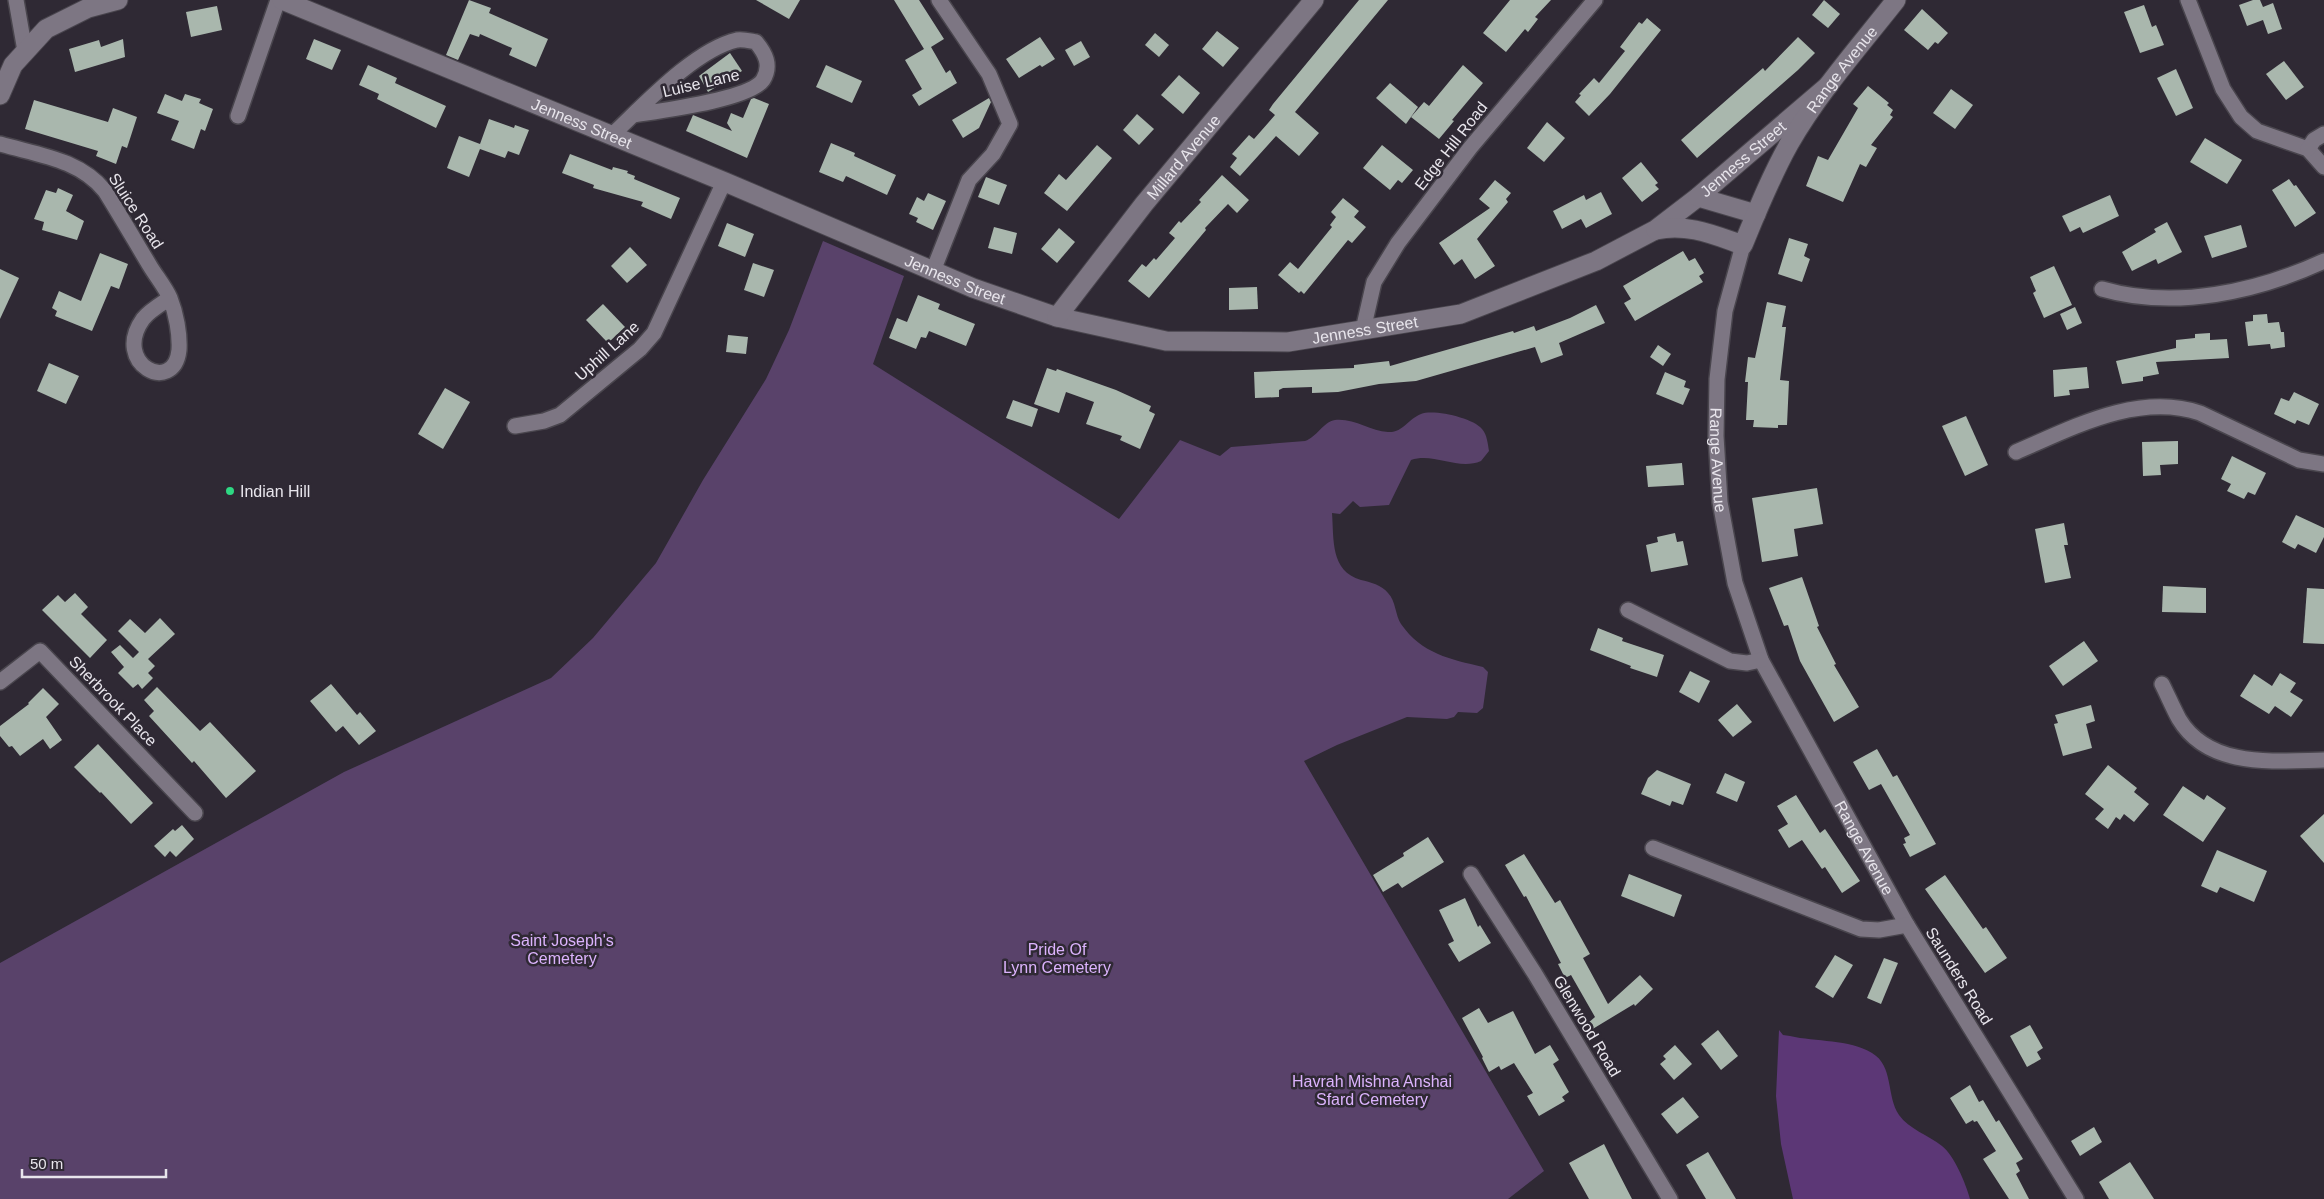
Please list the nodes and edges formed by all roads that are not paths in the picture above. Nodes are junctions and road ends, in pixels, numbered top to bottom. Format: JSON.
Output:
{"nodes":[{"id":1,"x":16,"y":0,"type":"edge"},
{"id":2,"x":118,"y":0,"type":"edge"},
{"id":3,"x":280,"y":0,"type":"edge"},
{"id":4,"x":939,"y":0,"type":"edge"},
{"id":5,"x":1314,"y":0,"type":"edge"},
{"id":6,"x":1595,"y":0,"type":"edge"},
{"id":7,"x":1896,"y":0,"type":"edge"},
{"id":8,"x":2188,"y":0,"type":"edge"},
{"id":9,"x":26,"y":51,"type":"junction"},
{"id":10,"x":1829,"y":85,"type":"junction"},
{"id":11,"x":0,"y":95,"type":"edge"},
{"id":12,"x":238,"y":116,"type":"dead end"},
{"id":13,"x":633,"y":116,"type":"junction"},
{"id":14,"x":2324,"y":134,"type":"edge"},
{"id":15,"x":610,"y":136,"type":"junction"},
{"id":16,"x":0,"y":144,"type":"edge"},
{"id":17,"x":2308,"y":149,"type":"junction"},
{"id":18,"x":2324,"y":167,"type":"edge"},
{"id":19,"x":724,"y":182,"type":"junction"},
{"id":20,"x":1698,"y":197,"type":"junction"},
{"id":21,"x":1756,"y":214,"type":"junction"},
{"id":22,"x":1656,"y":230,"type":"junction"},
{"id":23,"x":1743,"y":245,"type":"junction"},
{"id":24,"x":2324,"y":261,"type":"edge"},
{"id":25,"x":933,"y":271,"type":"junction"},
{"id":26,"x":2102,"y":289,"type":"dead end"},
{"id":27,"x":170,"y":298,"type":"junction"},
{"id":28,"x":1057,"y":317,"type":"junction"},
{"id":29,"x":1363,"y":330,"type":"junction"},
{"id":30,"x":515,"y":426,"type":"dead end"},
{"id":31,"x":2016,"y":452,"type":"dead end"},
{"id":32,"x":2324,"y":464,"type":"edge"},
{"id":33,"x":1628,"y":610,"type":"dead end"},
{"id":34,"x":1761,"y":660,"type":"junction"},
{"id":35,"x":0,"y":682,"type":"edge"},
{"id":36,"x":2162,"y":684,"type":"dead end"},
{"id":37,"x":2324,"y":760,"type":"edge"},
{"id":38,"x":195,"y":813,"type":"dead end"},
{"id":39,"x":1653,"y":848,"type":"dead end"},
{"id":40,"x":1471,"y":874,"type":"dead end"},
{"id":41,"x":1907,"y":925,"type":"junction"},
{"id":42,"x":1670,"y":1199,"type":"edge"},
{"id":43,"x":2076,"y":1199,"type":"edge"}],
"edges":[{"from":1,"to":9,"type":"street"},
{"from":2,"to":9,"type":"street"},
{"from":3,"to":12,"type":"street"},
{"from":3,"to":15,"type":"street","name":"Jenness Street"},
{"from":4,"to":25,"type":"street"},
{"from":5,"to":28,"type":"street","name":"Millard Avenue"},
{"from":6,"to":29,"type":"street","name":"Edge Hill Road"},
{"from":7,"to":10,"type":"street","name":"Range Avenue"},
{"from":8,"to":17,"type":"street"},
{"from":9,"to":11,"type":"street"},
{"from":10,"to":20,"type":"street","name":"Jenness Street"},
{"from":10,"to":21,"type":"street","name":"Range Avenue"},
{"from":13,"to":13,"type":"street","name":"Luise Lane"},
{"from":13,"to":15,"type":"street","name":"Luise Lane"},
{"from":14,"to":17,"type":"street"},
{"from":15,"to":19,"type":"street","name":"Jenness Street"},
{"from":16,"to":27,"type":"street","name":"Sluice Road"},
{"from":17,"to":18,"type":"street"},
{"from":19,"to":25,"type":"street","name":"Jenness Street"},
{"from":19,"to":30,"type":"street","name":"Uphill Lane"},
{"from":20,"to":21,"type":"street"},
{"from":20,"to":22,"type":"street","name":"Jenness Street"},
{"from":21,"to":23,"type":"street","name":"Range Avenue"},
{"from":22,"to":23,"type":"street","name":"Jenness Street"},
{"from":22,"to":29,"type":"street","name":"Jenness Street"},
{"from":23,"to":34,"type":"street","name":"Range Avenue"},
{"from":24,"to":26,"type":"street"},
{"from":25,"to":28,"type":"street","name":"Jenness Street"},
{"from":27,"to":27,"type":"street","name":"Sluice Road"},
{"from":28,"to":29,"type":"street","name":"Jenness Street"},
{"from":31,"to":32,"type":"street"},
{"from":33,"to":34,"type":"street"},
{"from":34,"to":41,"type":"street","name":"Range Avenue"},
{"from":35,"to":38,"type":"street","name":"Sherbrook Place"},
{"from":36,"to":37,"type":"street"},
{"from":39,"to":41,"type":"street","name":"Saunders Road"},
{"from":40,"to":42,"type":"street","name":"Glenwood Road"},
{"from":41,"to":43,"type":"street","name":"Saunders Road"}]}
